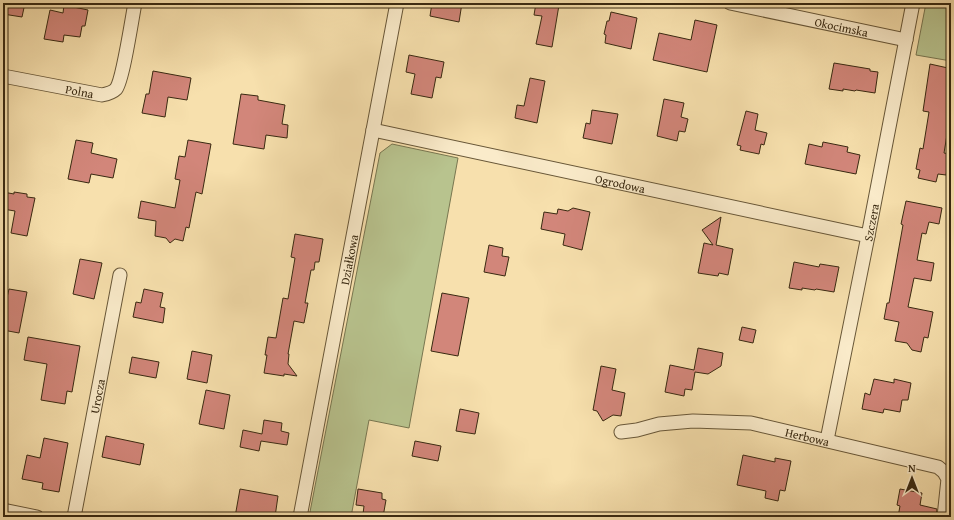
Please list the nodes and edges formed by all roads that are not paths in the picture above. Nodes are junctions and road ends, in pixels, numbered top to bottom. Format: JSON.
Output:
{"nodes":[{"id":1,"x":135,"y":3,"type":"edge"},
{"id":2,"x":396,"y":3,"type":"edge"},
{"id":3,"x":730,"y":3,"type":"edge"},
{"id":4,"x":913,"y":3,"type":"edge"},
{"id":5,"x":906,"y":40,"type":"junction"},
{"id":6,"x":3,"y":76,"type":"edge"},
{"id":7,"x":373,"y":130,"type":"junction"},
{"id":8,"x":868,"y":236,"type":"junction"},
{"id":9,"x":120,"y":275,"type":"dead end"},
{"id":10,"x":621,"y":432,"type":"dead end"},
{"id":11,"x":827,"y":440,"type":"junction"},
{"id":12,"x":3,"y":510,"type":"edge"},
{"id":13,"x":37,"y":517,"type":"edge"},
{"id":14,"x":74,"y":517,"type":"edge"},
{"id":15,"x":300,"y":517,"type":"edge"},
{"id":16,"x":944,"y":517,"type":"edge"}],
"edges":[{"from":1,"to":6,"type":"street","name":"Polna"},
{"from":2,"to":7,"type":"street","name":"Działkowa"},
{"from":3,"to":5,"type":"street","name":"Okocimska"},
{"from":4,"to":5,"type":"street","name":"Szczera"},
{"from":5,"to":8,"type":"street","name":"Szczera"},
{"from":7,"to":8,"type":"street","name":"Ogrodowa"},
{"from":7,"to":15,"type":"street","name":"Działkowa"},
{"from":8,"to":11,"type":"street","name":"Szczera"},
{"from":9,"to":14,"type":"street","name":"Urocza"},
{"from":10,"to":11,"type":"street","name":"Herbowa"},
{"from":11,"to":16,"type":"street","name":"Herbowa"},
{"from":12,"to":13,"type":"street"}]}
